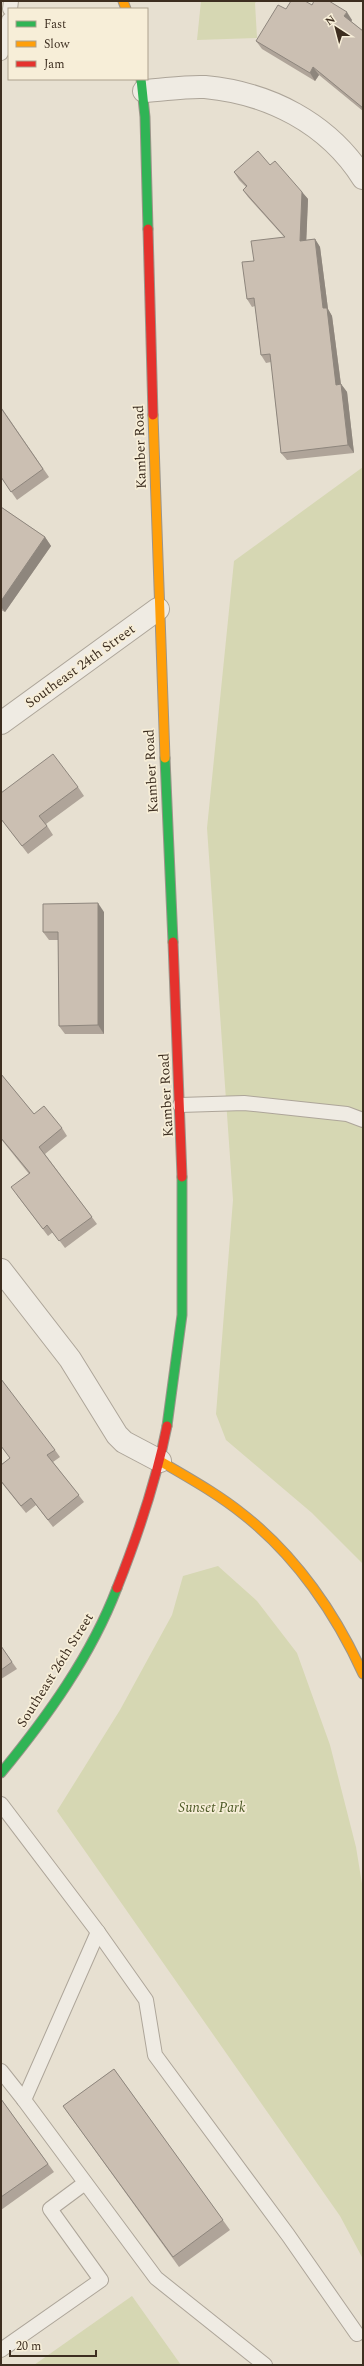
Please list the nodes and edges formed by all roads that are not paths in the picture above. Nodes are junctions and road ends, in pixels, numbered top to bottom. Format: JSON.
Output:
{"nodes":[{"id":1,"x":8,"y":29,"type":"edge"},
{"id":2,"x":1,"y":54,"type":"edge"},
{"id":3,"x":143,"y":85,"type":"edge"},
{"id":4,"x":363,"y":178,"type":"edge"},
{"id":5,"x":158,"y":609,"type":"junction"},
{"id":6,"x":1,"y":724,"type":"edge"},
{"id":7,"x":180,"y":1105,"type":"junction"},
{"id":8,"x":363,"y":1120,"type":"edge"},
{"id":9,"x":1,"y":1270,"type":"edge"},
{"id":10,"x":160,"y":1461,"type":"junction"},
{"id":11,"x":363,"y":1674,"type":"edge"},
{"id":12,"x":1,"y":1773,"type":"edge"},
{"id":13,"x":1,"y":1804,"type":"edge"},
{"id":14,"x":98,"y":1932,"type":"junction"},
{"id":15,"x":1,"y":2071,"type":"edge"},
{"id":16,"x":24,"y":2100,"type":"junction"},
{"id":17,"x":84,"y":2183,"type":"junction"},
{"id":18,"x":357,"y":2334,"type":"dead end"},
{"id":19,"x":1,"y":2350,"type":"edge"},
{"id":20,"x":265,"y":2365,"type":"edge"}],
"edges":[{"from":1,"to":2,"type":"lane"},
{"from":3,"to":4,"type":"street"},
{"from":3,"to":5,"type":"street","name":"Kamber Road"},
{"from":5,"to":6,"type":"street","name":"Southeast 24th Street"},
{"from":5,"to":7,"type":"street","name":"Kamber Road"},
{"from":7,"to":8,"type":"lane"},
{"from":7,"to":10,"type":"street","name":"Kamber Road"},
{"from":9,"to":10,"type":"street"},
{"from":10,"to":11,"type":"street"},
{"from":10,"to":12,"type":"street","name":"Southeast 26th Street"},
{"from":13,"to":14,"type":"lane"},
{"from":14,"to":16,"type":"lane"},
{"from":14,"to":18,"type":"lane"},
{"from":15,"to":16,"type":"lane"},
{"from":16,"to":17,"type":"lane"},
{"from":17,"to":19,"type":"lane"},
{"from":17,"to":20,"type":"lane"}]}
